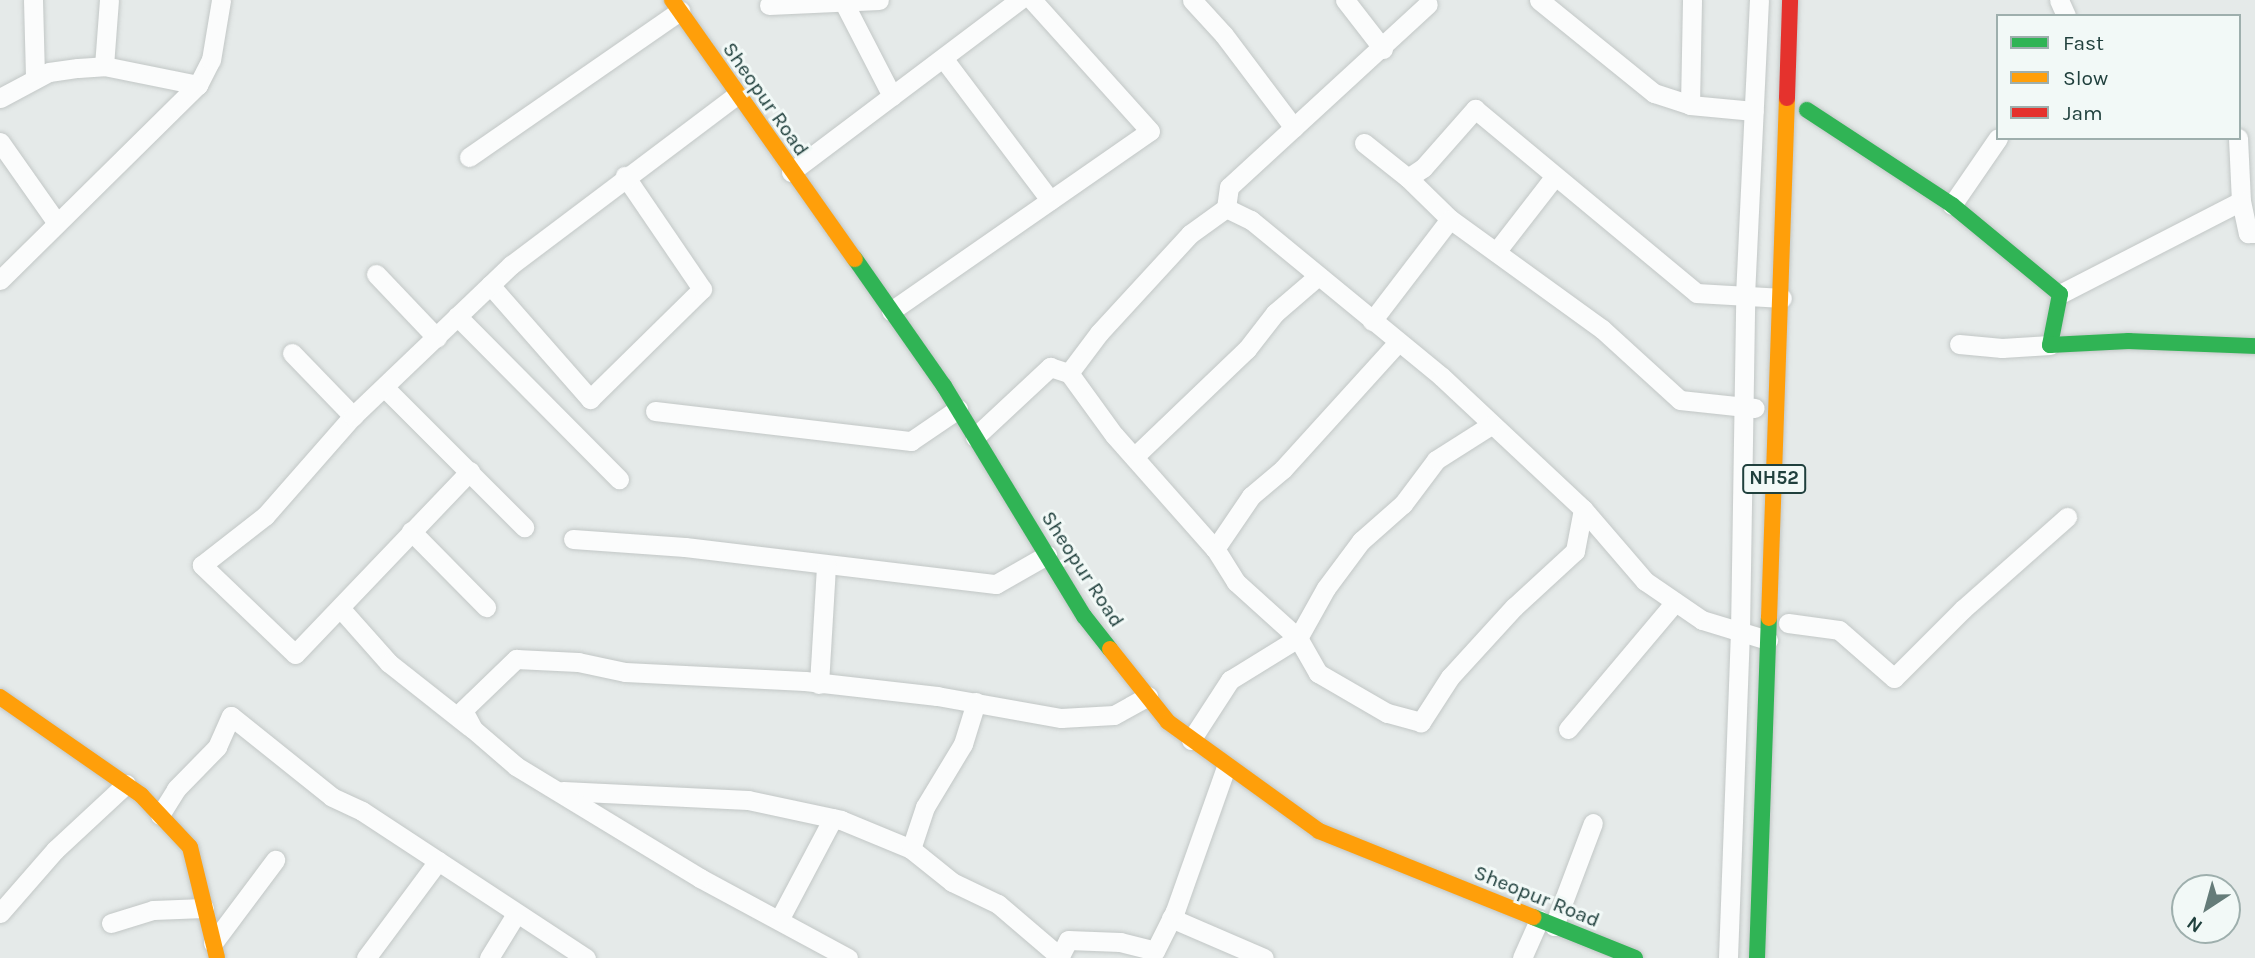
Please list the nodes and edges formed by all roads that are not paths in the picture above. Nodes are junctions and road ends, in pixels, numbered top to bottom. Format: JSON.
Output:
{"nodes":[{"id":1,"x":33,"y":0,"type":"edge"},
{"id":2,"x":109,"y":0,"type":"edge"},
{"id":3,"x":221,"y":0,"type":"edge"},
{"id":4,"x":879,"y":0,"type":"edge"},
{"id":5,"x":1019,"y":0,"type":"edge"},
{"id":6,"x":1032,"y":0,"type":"edge"},
{"id":7,"x":1192,"y":0,"type":"edge"},
{"id":8,"x":1345,"y":0,"type":"edge"},
{"id":9,"x":1539,"y":0,"type":"edge"},
{"id":10,"x":1692,"y":0,"type":"edge"},
{"id":11,"x":1759,"y":0,"type":"edge"},
{"id":12,"x":1790,"y":0,"type":"edge"},
{"id":13,"x":843,"y":1,"type":"edge"},
{"id":14,"x":1429,"y":4,"type":"dead end"},
{"id":15,"x":676,"y":5,"type":"edge"},
{"id":16,"x":769,"y":5,"type":"dead end"},
{"id":17,"x":1383,"y":49,"type":"junction"},
{"id":18,"x":943,"y":58,"type":"junction"},
{"id":19,"x":104,"y":66,"type":"junction"},
{"id":20,"x":35,"y":79,"type":"junction"},
{"id":21,"x":198,"y":85,"type":"junction"},
{"id":22,"x":737,"y":95,"type":"junction"},
{"id":23,"x":892,"y":96,"type":"junction"},
{"id":24,"x":0,"y":98,"type":"edge"},
{"id":25,"x":1690,"y":105,"type":"junction"},
{"id":26,"x":1754,"y":111,"type":"junction"},
{"id":27,"x":1294,"y":128,"type":"junction"},
{"id":28,"x":1806,"y":131,"type":"dead end"},
{"id":29,"x":1997,"y":140,"type":"edge"},
{"id":30,"x":2238,"y":140,"type":"edge"},
{"id":31,"x":0,"y":142,"type":"edge"},
{"id":32,"x":1364,"y":143,"type":"dead end"},
{"id":33,"x":469,"y":157,"type":"dead end"},
{"id":34,"x":791,"y":172,"type":"junction"},
{"id":35,"x":625,"y":176,"type":"junction"},
{"id":36,"x":1555,"y":176,"type":"junction"},
{"id":37,"x":1408,"y":178,"type":"junction"},
{"id":38,"x":1050,"y":200,"type":"junction"},
{"id":39,"x":2241,"y":201,"type":"junction"},
{"id":40,"x":1952,"y":205,"type":"junction"},
{"id":41,"x":1226,"y":208,"type":"junction"},
{"id":42,"x":1450,"y":219,"type":"junction"},
{"id":43,"x":57,"y":223,"type":"junction"},
{"id":44,"x":2255,"y":233,"type":"edge"},
{"id":45,"x":1496,"y":252,"type":"junction"},
{"id":46,"x":376,"y":274,"type":"dead end"},
{"id":47,"x":1318,"y":276,"type":"junction"},
{"id":48,"x":0,"y":280,"type":"edge"},
{"id":49,"x":490,"y":285,"type":"junction"},
{"id":50,"x":2060,"y":294,"type":"junction"},
{"id":51,"x":1745,"y":296,"type":"junction"},
{"id":52,"x":1794,"y":297,"type":"junction"},
{"id":53,"x":891,"y":311,"type":"junction"},
{"id":54,"x":457,"y":316,"type":"junction"},
{"id":55,"x":1372,"y":321,"type":"junction"},
{"id":56,"x":437,"y":338,"type":"junction"},
{"id":57,"x":1398,"y":342,"type":"junction"},
{"id":58,"x":1959,"y":344,"type":"dead end"},
{"id":59,"x":2050,"y":345,"type":"junction"},
{"id":60,"x":2255,"y":346,"type":"edge"},
{"id":61,"x":292,"y":353,"type":"dead end"},
{"id":62,"x":1069,"y":373,"type":"junction"},
{"id":63,"x":385,"y":388,"type":"junction"},
{"id":64,"x":1744,"y":407,"type":"junction"},
{"id":65,"x":958,"y":409,"type":"junction"},
{"id":66,"x":1777,"y":409,"type":"junction"},
{"id":67,"x":655,"y":411,"type":"dead end"},
{"id":68,"x":353,"y":416,"type":"junction"},
{"id":69,"x":1491,"y":425,"type":"junction"},
{"id":70,"x":975,"y":437,"type":"junction"},
{"id":71,"x":1134,"y":457,"type":"junction"},
{"id":72,"x":470,"y":471,"type":"junction"},
{"id":73,"x":620,"y":479,"type":"dead end"},
{"id":74,"x":1583,"y":509,"type":"junction"},
{"id":75,"x":2067,"y":517,"type":"dead end"},
{"id":76,"x":524,"y":527,"type":"dead end"},
{"id":77,"x":411,"y":531,"type":"junction"},
{"id":78,"x":573,"y":539,"type":"dead end"},
{"id":79,"x":1215,"y":549,"type":"junction"},
{"id":80,"x":1047,"y":555,"type":"junction"},
{"id":81,"x":826,"y":565,"type":"junction"},
{"id":82,"x":1675,"y":602,"type":"junction"},
{"id":83,"x":486,"y":607,"type":"dead end"},
{"id":84,"x":341,"y":609,"type":"junction"},
{"id":85,"x":1783,"y":627,"type":"junction"},
{"id":86,"x":1740,"y":632,"type":"junction"},
{"id":87,"x":1298,"y":638,"type":"junction"},
{"id":88,"x":819,"y":684,"type":"junction"},
{"id":89,"x":1148,"y":696,"type":"junction"},
{"id":90,"x":976,"y":702,"type":"junction"},
{"id":91,"x":2,"y":703,"type":"edge"},
{"id":92,"x":473,"y":729,"type":"junction"},
{"id":93,"x":1567,"y":729,"type":"dead end"},
{"id":94,"x":1191,"y":740,"type":"junction"},
{"id":95,"x":1226,"y":767,"type":"junction"},
{"id":96,"x":126,"y":784,"type":"junction"},
{"id":97,"x":558,"y":791,"type":"junction"},
{"id":98,"x":160,"y":815,"type":"junction"},
{"id":99,"x":833,"y":818,"type":"junction"},
{"id":100,"x":1593,"y":823,"type":"dead end"},
{"id":101,"x":911,"y":849,"type":"junction"},
{"id":102,"x":275,"y":860,"type":"dead end"},
{"id":103,"x":438,"y":861,"type":"junction"},
{"id":104,"x":204,"y":908,"type":"junction"},
{"id":105,"x":0,"y":913,"type":"edge"},
{"id":106,"x":516,"y":914,"type":"junction"},
{"id":107,"x":1171,"y":918,"type":"junction"},
{"id":108,"x":779,"y":920,"type":"junction"},
{"id":109,"x":111,"y":923,"type":"dead end"},
{"id":110,"x":1547,"y":923,"type":"junction"},
{"id":111,"x":215,"y":951,"type":"edge"},
{"id":112,"x":1060,"y":957,"type":"edge"},
{"id":113,"x":366,"y":958,"type":"edge"},
{"id":114,"x":489,"y":958,"type":"edge"},
{"id":115,"x":586,"y":958,"type":"edge"},
{"id":116,"x":848,"y":958,"type":"edge"},
{"id":117,"x":1264,"y":958,"type":"edge"},
{"id":118,"x":1522,"y":958,"type":"edge"},
{"id":119,"x":1635,"y":958,"type":"edge"},
{"id":120,"x":1728,"y":958,"type":"edge"},
{"id":121,"x":1757,"y":958,"type":"edge"}],
"edges":[{"from":1,"to":20,"type":"street"},
{"from":2,"to":19,"type":"street"},
{"from":3,"to":21,"type":"street"},
{"from":4,"to":13,"type":"street"},
{"from":5,"to":18,"type":"street"},
{"from":6,"to":38,"type":"street"},
{"from":7,"to":27,"type":"street"},
{"from":8,"to":17,"type":"street"},
{"from":9,"to":25,"type":"street"},
{"from":10,"to":25,"type":"street"},
{"from":11,"to":26,"type":"street"},
{"from":12,"to":52,"type":"main road","number":"NH52"},
{"from":13,"to":16,"type":"street"},
{"from":13,"to":23,"type":"street"},
{"from":14,"to":17,"type":"street"},
{"from":15,"to":22,"type":"main road","name":"Sheopur Road"},
{"from":15,"to":33,"type":"street"},
{"from":17,"to":27,"type":"street"},
{"from":18,"to":23,"type":"street"},
{"from":18,"to":38,"type":"street"},
{"from":19,"to":20,"type":"street"},
{"from":19,"to":21,"type":"street"},
{"from":20,"to":24,"type":"street"},
{"from":21,"to":43,"type":"street"},
{"from":22,"to":34,"type":"main road","name":"Sheopur Road"},
{"from":22,"to":35,"type":"street"},
{"from":23,"to":34,"type":"street"},
{"from":25,"to":26,"type":"street"},
{"from":26,"to":51,"type":"street"},
{"from":27,"to":41,"type":"street"},
{"from":28,"to":40,"type":"main road"},
{"from":29,"to":40,"type":"street"},
{"from":30,"to":39,"type":"street"},
{"from":31,"to":43,"type":"street"},
{"from":32,"to":37,"type":"street"},
{"from":34,"to":53,"type":"main road","name":"Sheopur Road"},
{"from":35,"to":49,"type":"street"},
{"from":35,"to":49,"type":"street"},
{"from":36,"to":37,"type":"street"},
{"from":36,"to":45,"type":"street"},
{"from":36,"to":51,"type":"street"},
{"from":37,"to":42,"type":"street"},
{"from":38,"to":53,"type":"street"},
{"from":39,"to":44,"type":"street"},
{"from":39,"to":50,"type":"street"},
{"from":40,"to":50,"type":"main road"},
{"from":41,"to":47,"type":"street"},
{"from":41,"to":62,"type":"street"},
{"from":42,"to":45,"type":"street"},
{"from":42,"to":55,"type":"street"},
{"from":43,"to":48,"type":"street"},
{"from":45,"to":64,"type":"street"},
{"from":46,"to":56,"type":"street"},
{"from":47,"to":55,"type":"street"},
{"from":47,"to":71,"type":"street"},
{"from":49,"to":54,"type":"street"},
{"from":50,"to":59,"type":"main road"},
{"from":51,"to":52,"type":"street"},
{"from":51,"to":64,"type":"street"},
{"from":52,"to":66,"type":"main road","number":"NH52"},
{"from":53,"to":65,"type":"main road","name":"Sheopur Road"},
{"from":54,"to":56,"type":"street"},
{"from":54,"to":73,"type":"street"},
{"from":55,"to":57,"type":"street"},
{"from":56,"to":63,"type":"street"},
{"from":57,"to":69,"type":"street"},
{"from":57,"to":79,"type":"street"},
{"from":58,"to":59,"type":"street"},
{"from":59,"to":60,"type":"main road"},
{"from":61,"to":68,"type":"street"},
{"from":62,"to":70,"type":"street"},
{"from":62,"to":71,"type":"street"},
{"from":63,"to":68,"type":"street"},
{"from":63,"to":72,"type":"street"},
{"from":64,"to":66,"type":"street"},
{"from":64,"to":86,"type":"street"},
{"from":65,"to":67,"type":"street"},
{"from":65,"to":70,"type":"main road","name":"Sheopur Road"},
{"from":66,"to":85,"type":"main road","number":"NH52"},
{"from":68,"to":84,"type":"street"},
{"from":69,"to":74,"type":"street"},
{"from":69,"to":87,"type":"street"},
{"from":70,"to":80,"type":"main road","name":"Sheopur Road"},
{"from":71,"to":79,"type":"street"},
{"from":72,"to":76,"type":"street"},
{"from":72,"to":77,"type":"street"},
{"from":74,"to":82,"type":"street"},
{"from":74,"to":87,"type":"street"},
{"from":75,"to":85,"type":"street"},
{"from":77,"to":83,"type":"street"},
{"from":77,"to":84,"type":"street"},
{"from":78,"to":81,"type":"street"},
{"from":79,"to":87,"type":"street"},
{"from":80,"to":81,"type":"street"},
{"from":80,"to":89,"type":"main road","name":"Sheopur Road"},
{"from":81,"to":88,"type":"street"},
{"from":82,"to":86,"type":"street"},
{"from":82,"to":93,"type":"street"},
{"from":84,"to":92,"type":"street"},
{"from":85,"to":86,"type":"street"},
{"from":85,"to":121,"type":"main road","number":"NH52"},
{"from":86,"to":120,"type":"street"},
{"from":87,"to":94,"type":"street"},
{"from":88,"to":90,"type":"street"},
{"from":88,"to":92,"type":"street"},
{"from":89,"to":90,"type":"street"},
{"from":89,"to":94,"type":"main road","name":"Sheopur Road"},
{"from":90,"to":101,"type":"street"},
{"from":91,"to":96,"type":"main road"},
{"from":92,"to":97,"type":"street"},
{"from":94,"to":95,"type":"main road","name":"Sheopur Road"},
{"from":95,"to":107,"type":"street"},
{"from":95,"to":110,"type":"main road","name":"Sheopur Road"},
{"from":96,"to":98,"type":"main road"},
{"from":96,"to":105,"type":"street"},
{"from":97,"to":99,"type":"street"},
{"from":97,"to":108,"type":"street"},
{"from":98,"to":103,"type":"street"},
{"from":98,"to":104,"type":"main road"},
{"from":99,"to":101,"type":"street"},
{"from":99,"to":108,"type":"street"},
{"from":100,"to":110,"type":"street"},
{"from":101,"to":112,"type":"street"},
{"from":102,"to":111,"type":"street"},
{"from":103,"to":106,"type":"street"},
{"from":103,"to":113,"type":"street"},
{"from":104,"to":109,"type":"street"},
{"from":104,"to":111,"type":"main road"},
{"from":106,"to":114,"type":"street"},
{"from":106,"to":115,"type":"street"},
{"from":107,"to":112,"type":"street"},
{"from":107,"to":117,"type":"street"},
{"from":108,"to":116,"type":"street"},
{"from":110,"to":118,"type":"street"},
{"from":110,"to":119,"type":"main road","name":"Sheopur Road"}]}
